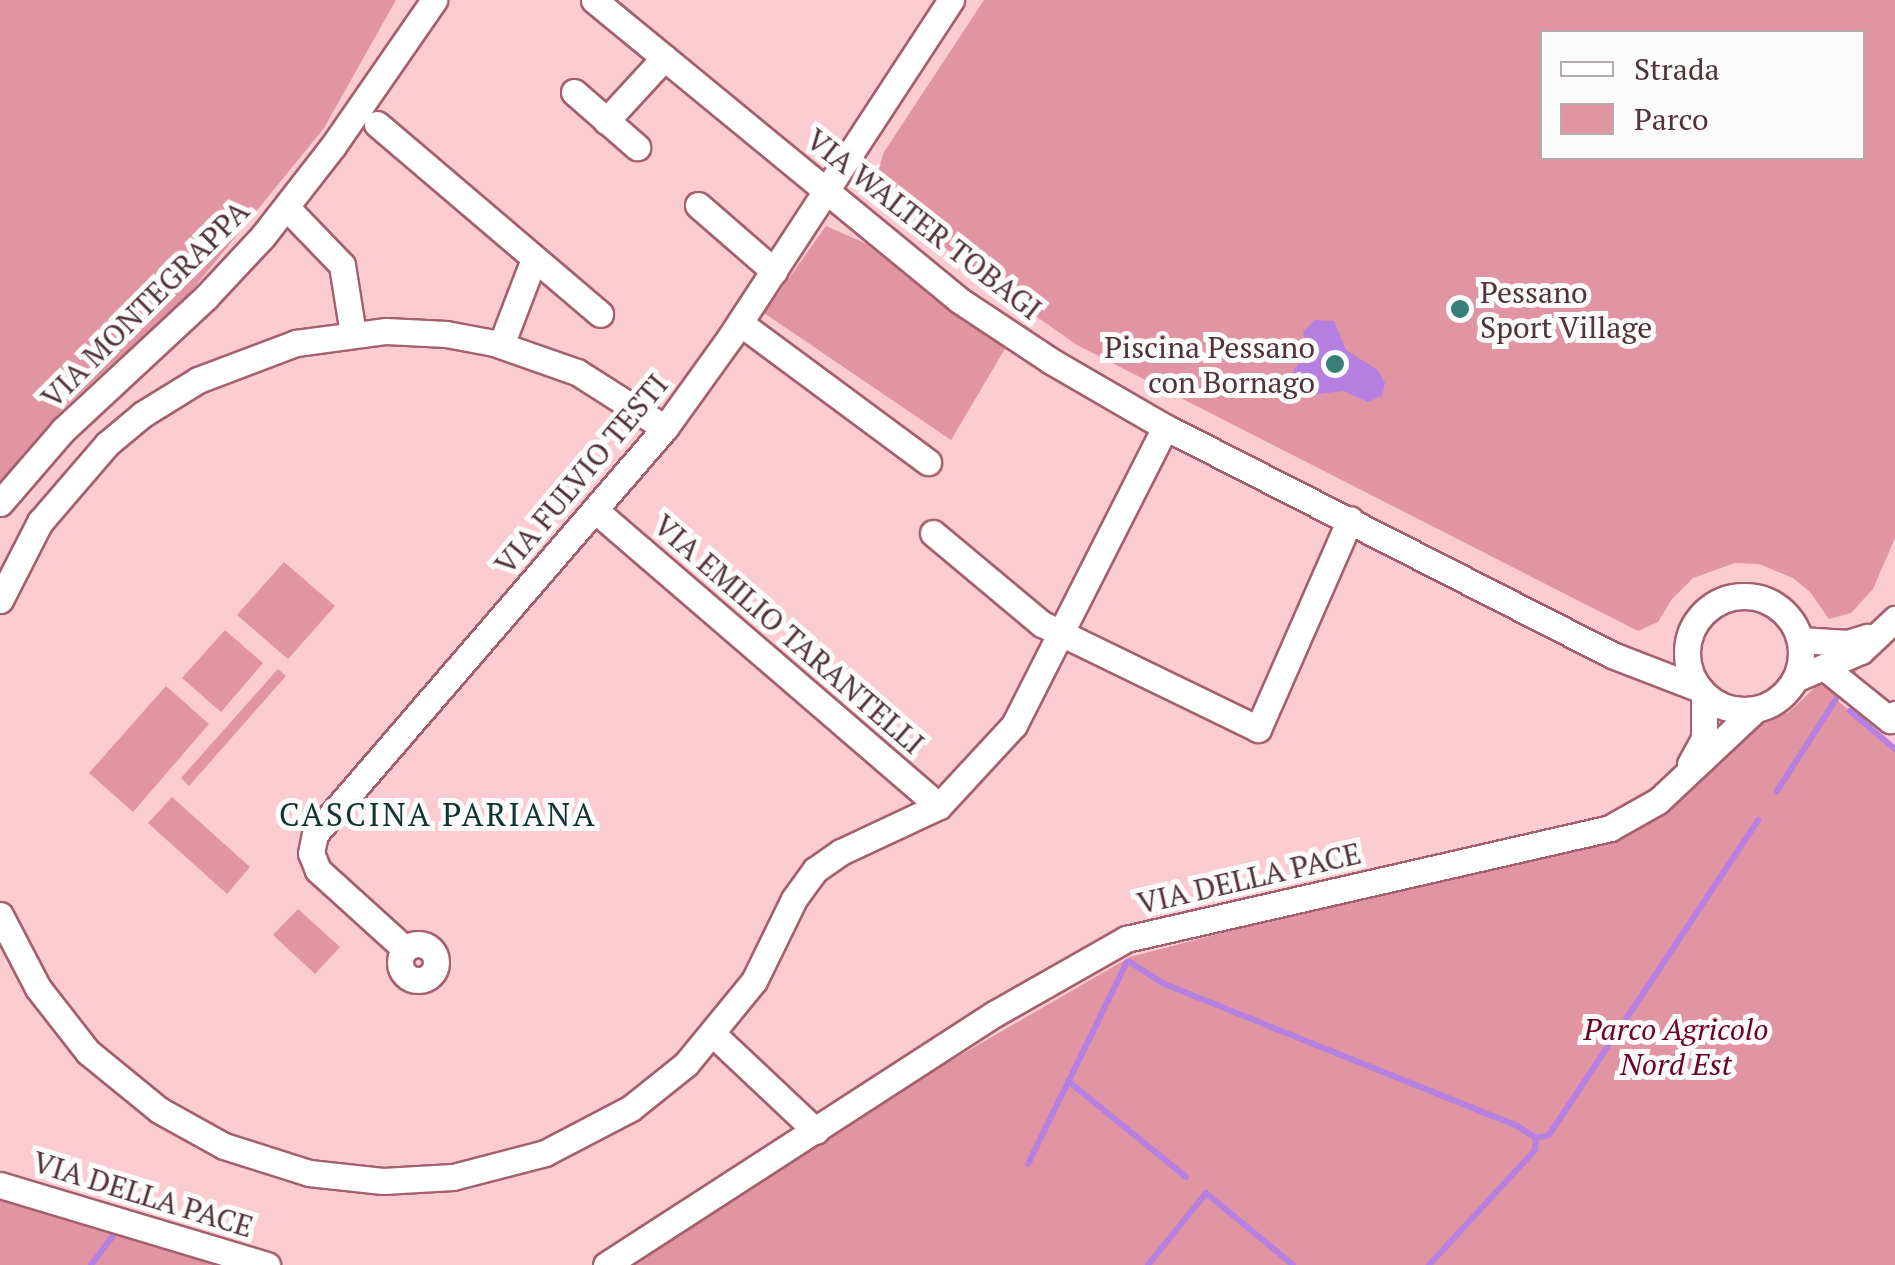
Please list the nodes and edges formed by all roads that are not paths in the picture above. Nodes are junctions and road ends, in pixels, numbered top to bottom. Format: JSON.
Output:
{"nodes":[{"id":1,"x":417,"y":0,"type":"edge"},
{"id":2,"x":434,"y":0,"type":"edge"},
{"id":3,"x":594,"y":0,"type":"edge"},
{"id":4,"x":951,"y":0,"type":"edge"},
{"id":5,"x":400,"y":50,"type":"junction"},
{"id":6,"x":664,"y":58,"type":"junction"},
{"id":7,"x":574,"y":92,"type":"dead end"},
{"id":8,"x":606,"y":120,"type":"junction"},
{"id":9,"x":378,"y":124,"type":"dead end"},
{"id":10,"x":638,"y":148,"type":"dead end"},
{"id":11,"x":826,"y":190,"type":"junction"},
{"id":12,"x":698,"y":205,"type":"dead end"},
{"id":13,"x":287,"y":208,"type":"junction"},
{"id":14,"x":534,"y":259,"type":"junction"},
{"id":15,"x":774,"y":271,"type":"junction"},
{"id":16,"x":600,"y":314,"type":"dead end"},
{"id":17,"x":740,"y":323,"type":"junction"},
{"id":18,"x":353,"y":334,"type":"junction"},
{"id":19,"x":501,"y":345,"type":"junction"},
{"id":20,"x":1165,"y":427,"type":"junction"},
{"id":21,"x":666,"y":428,"type":"junction"},
{"id":22,"x":928,"y":462,"type":"dead end"},
{"id":23,"x":0,"y":504,"type":"edge"},
{"id":24,"x":596,"y":511,"type":"junction"},
{"id":25,"x":1350,"y":519,"type":"junction"},
{"id":26,"x":934,"y":533,"type":"dead end"},
{"id":27,"x":0,"y":600,"type":"edge"},
{"id":28,"x":1895,"y":618,"type":"edge"},
{"id":29,"x":1693,"y":628,"type":"junction"},
{"id":30,"x":1062,"y":633,"type":"junction"},
{"id":31,"x":1800,"y":640,"type":"junction"},
{"id":32,"x":1612,"y":655,"type":"junction"},
{"id":33,"x":1824,"y":667,"type":"junction"},
{"id":34,"x":1795,"y":679,"type":"junction"},
{"id":35,"x":1702,"y":691,"type":"junction"},
{"id":36,"x":1754,"y":710,"type":"junction"},
{"id":37,"x":1895,"y":714,"type":"edge"},
{"id":38,"x":1672,"y":788,"type":"junction"},
{"id":39,"x":939,"y":806,"type":"junction"},
{"id":40,"x":0,"y":915,"type":"edge"},
{"id":41,"x":405,"y":949,"type":"dead end"},
{"id":42,"x":714,"y":1035,"type":"junction"},
{"id":43,"x":816,"y":1130,"type":"junction"},
{"id":44,"x":0,"y":1186,"type":"edge"},
{"id":45,"x":267,"y":1265,"type":"edge"},
{"id":46,"x":606,"y":1265,"type":"edge"}],
"edges":[{"from":1,"to":5,"type":"street","name":"VIA MONTEGRAPPA"},
{"from":2,"to":5,"type":"street","name":"VIA MONTEGRAPPA"},
{"from":3,"to":6,"type":"street","name":"VIA WALTER TOBAGI"},
{"from":4,"to":11,"type":"street","name":"VIA FULVIO TESTI"},
{"from":5,"to":13,"type":"street","name":"VIA MONTEGRAPPA"},
{"from":6,"to":8,"type":"street"},
{"from":6,"to":11,"type":"street","name":"VIA WALTER TOBAGI"},
{"from":7,"to":8,"type":"street"},
{"from":8,"to":10,"type":"street"},
{"from":9,"to":14,"type":"street"},
{"from":11,"to":15,"type":"street","name":"VIA FULVIO TESTI"},
{"from":11,"to":20,"type":"street","name":"VIA WALTER TOBAGI"},
{"from":12,"to":15,"type":"street"},
{"from":13,"to":18,"type":"street"},
{"from":13,"to":23,"type":"street","name":"VIA MONTEGRAPPA"},
{"from":14,"to":16,"type":"street"},
{"from":14,"to":19,"type":"street"},
{"from":15,"to":17,"type":"street","name":"VIA FULVIO TESTI"},
{"from":17,"to":21,"type":"street","name":"VIA FULVIO TESTI"},
{"from":17,"to":22,"type":"street"},
{"from":18,"to":19,"type":"street"},
{"from":18,"to":27,"type":"street"},
{"from":19,"to":21,"type":"street"},
{"from":20,"to":25,"type":"street","name":"VIA WALTER TOBAGI"},
{"from":20,"to":30,"type":"street"},
{"from":21,"to":24,"type":"street","name":"VIA FULVIO TESTI"},
{"from":24,"to":39,"type":"street","name":"VIA EMILIO TARANTELLI"},
{"from":24,"to":41,"type":"street","name":"VIA FULVIO TESTI"},
{"from":25,"to":30,"type":"street"},
{"from":25,"to":32,"type":"street","name":"VIA WALTER TOBAGI"},
{"from":26,"to":30,"type":"street"},
{"from":28,"to":31,"type":"street"},
{"from":28,"to":33,"type":"street"},
{"from":29,"to":31,"type":"street"},
{"from":29,"to":32,"type":"street"},
{"from":29,"to":35,"type":"street"},
{"from":30,"to":39,"type":"street"},
{"from":31,"to":34,"type":"street"},
{"from":32,"to":35,"type":"street","name":"VIA WALTER TOBAGI"},
{"from":33,"to":34,"type":"street"},
{"from":33,"to":37,"type":"street"},
{"from":34,"to":36,"type":"street"},
{"from":35,"to":36,"type":"street"},
{"from":35,"to":38,"type":"street","name":"VIA DELLA PACE"},
{"from":36,"to":38,"type":"street","name":"VIA DELLA PACE"},
{"from":38,"to":43,"type":"street","name":"VIA DELLA PACE"},
{"from":39,"to":42,"type":"street"},
{"from":40,"to":42,"type":"street"},
{"from":42,"to":43,"type":"street"},
{"from":43,"to":46,"type":"street","name":"VIA DELLA PACE"},
{"from":44,"to":45,"type":"street","name":"VIA DELLA PACE"}]}
